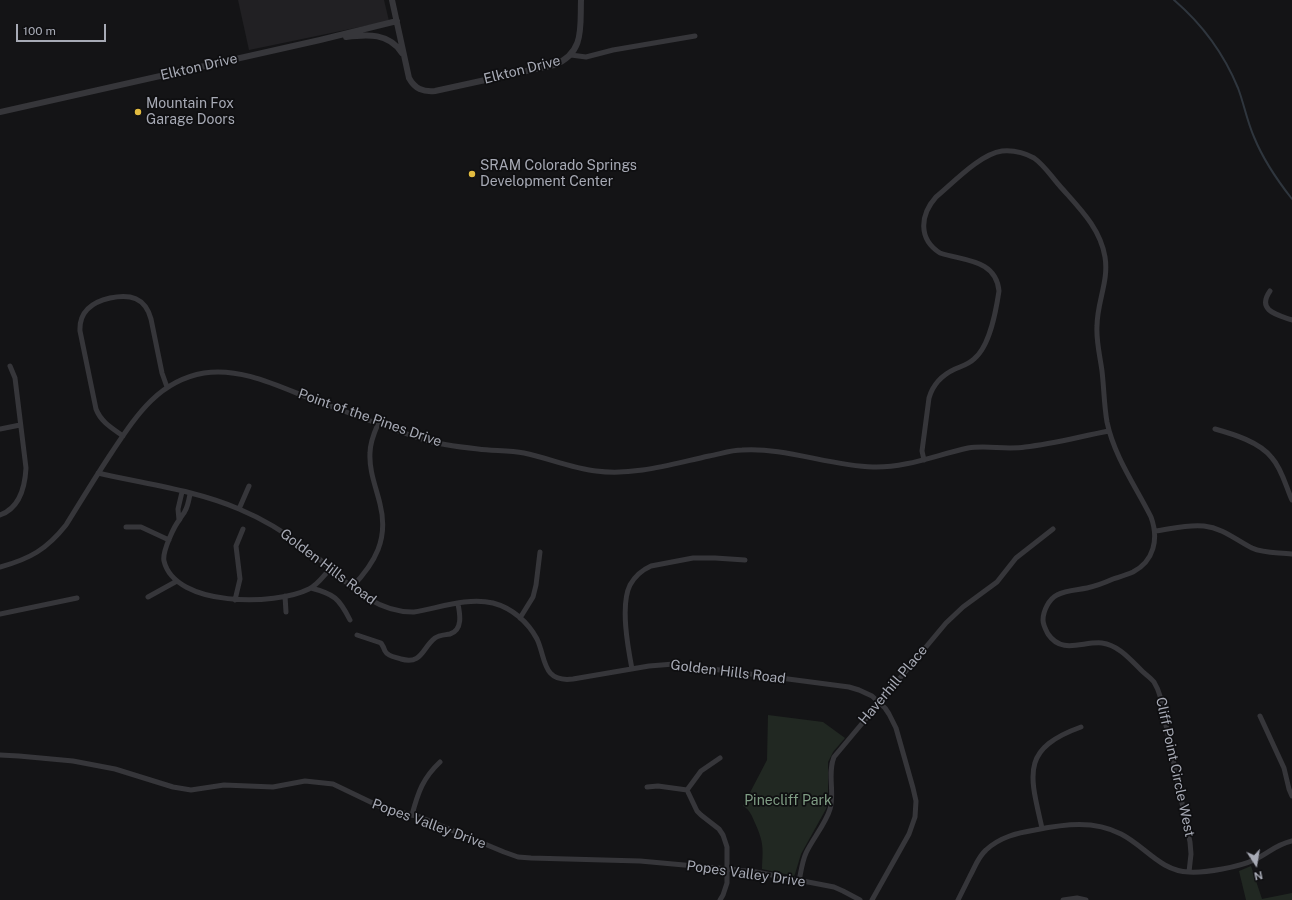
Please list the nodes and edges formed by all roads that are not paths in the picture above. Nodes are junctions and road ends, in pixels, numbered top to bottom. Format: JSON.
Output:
{"nodes":[{"id":1,"x":392,"y":0,"type":"edge"},
{"id":2,"x":581,"y":0,"type":"edge"},
{"id":3,"x":397,"y":21,"type":"junction"},
{"id":4,"x":695,"y":36,"type":"dead end"},
{"id":5,"x":320,"y":40,"type":"junction"},
{"id":6,"x":403,"y":55,"type":"junction"},
{"id":7,"x":571,"y":55,"type":"junction"},
{"id":8,"x":0,"y":112,"type":"edge"},
{"id":9,"x":1270,"y":291,"type":"dead end"},
{"id":10,"x":1292,"y":320,"type":"edge"},
{"id":11,"x":10,"y":366,"type":"dead end"},
{"id":12,"x":167,"y":387,"type":"junction"},
{"id":13,"x":378,"y":424,"type":"junction"},
{"id":14,"x":20,"y":425,"type":"junction"},
{"id":15,"x":0,"y":429,"type":"edge"},
{"id":16,"x":1215,"y":429,"type":"dead end"},
{"id":17,"x":1109,"y":430,"type":"junction"},
{"id":18,"x":123,"y":436,"type":"junction"},
{"id":19,"x":924,"y":460,"type":"junction"},
{"id":20,"x":98,"y":473,"type":"junction"},
{"id":21,"x":249,"y":486,"type":"dead end"},
{"id":22,"x":182,"y":492,"type":"junction"},
{"id":23,"x":190,"y":494,"type":"junction"},
{"id":24,"x":1292,"y":500,"type":"edge"},
{"id":25,"x":239,"y":509,"type":"junction"},
{"id":26,"x":0,"y":515,"type":"edge"},
{"id":27,"x":179,"y":520,"type":"junction"},
{"id":28,"x":126,"y":527,"type":"dead end"},
{"id":29,"x":242,"y":529,"type":"dead end"},
{"id":30,"x":1053,"y":529,"type":"dead end"},
{"id":31,"x":1155,"y":531,"type":"junction"},
{"id":32,"x":169,"y":540,"type":"junction"},
{"id":33,"x":540,"y":552,"type":"dead end"},
{"id":34,"x":1292,"y":554,"type":"edge"},
{"id":35,"x":745,"y":560,"type":"dead end"},
{"id":36,"x":0,"y":567,"type":"edge"},
{"id":37,"x":331,"y":568,"type":"junction"},
{"id":38,"x":177,"y":581,"type":"junction"},
{"id":39,"x":352,"y":587,"type":"junction"},
{"id":40,"x":311,"y":588,"type":"junction"},
{"id":41,"x":285,"y":596,"type":"junction"},
{"id":42,"x":148,"y":597,"type":"dead end"},
{"id":43,"x":77,"y":598,"type":"dead end"},
{"id":44,"x":235,"y":600,"type":"junction"},
{"id":45,"x":458,"y":604,"type":"junction"},
{"id":46,"x":286,"y":612,"type":"dead end"},
{"id":47,"x":0,"y":614,"type":"edge"},
{"id":48,"x":520,"y":618,"type":"junction"},
{"id":49,"x":350,"y":620,"type":"dead end"},
{"id":50,"x":357,"y":635,"type":"dead end"},
{"id":51,"x":632,"y":669,"type":"junction"},
{"id":52,"x":879,"y":702,"type":"junction"},
{"id":53,"x":1260,"y":716,"type":"dead end"},
{"id":54,"x":1081,"y":727,"type":"dead end"},
{"id":55,"x":0,"y":755,"type":"edge"},
{"id":56,"x":720,"y":758,"type":"dead end"},
{"id":57,"x":440,"y":762,"type":"dead end"},
{"id":58,"x":647,"y":787,"type":"dead end"},
{"id":59,"x":687,"y":790,"type":"junction"},
{"id":60,"x":1292,"y":796,"type":"edge"},
{"id":61,"x":412,"y":815,"type":"junction"},
{"id":62,"x":1042,"y":828,"type":"junction"},
{"id":63,"x":1292,"y":841,"type":"edge"},
{"id":64,"x":728,"y":869,"type":"junction"},
{"id":65,"x":1188,"y":872,"type":"junction"},
{"id":66,"x":799,"y":881,"type":"junction"},
{"id":67,"x":720,"y":900,"type":"edge"},
{"id":68,"x":860,"y":900,"type":"edge"},
{"id":69,"x":872,"y":900,"type":"edge"},
{"id":70,"x":958,"y":900,"type":"edge"},
{"id":71,"x":1063,"y":900,"type":"edge"},
{"id":72,"x":1086,"y":900,"type":"edge"}],
"edges":[{"from":1,"to":3,"type":"street"},
{"from":2,"to":7,"type":"street","name":"Elkton Drive"},
{"from":3,"to":5,"type":"street","name":"Elkton Drive"},
{"from":3,"to":6,"type":"street"},
{"from":4,"to":7,"type":"street"},
{"from":5,"to":6,"type":"street"},
{"from":5,"to":8,"type":"street","name":"Elkton Drive"},
{"from":6,"to":7,"type":"street","name":"Elkton Drive"},
{"from":9,"to":10,"type":"street"},
{"from":11,"to":14,"type":"street"},
{"from":12,"to":13,"type":"street","name":"Point of the Pines Drive"},
{"from":12,"to":18,"type":"street","name":"Point of the Pines Drive"},
{"from":12,"to":18,"type":"street"},
{"from":13,"to":19,"type":"street","name":"Point of the Pines Drive"},
{"from":13,"to":39,"type":"street"},
{"from":14,"to":15,"type":"street"},
{"from":14,"to":26,"type":"street"},
{"from":16,"to":24,"type":"street"},
{"from":17,"to":19,"type":"street","name":"Point of the Pines Drive"},
{"from":17,"to":19,"type":"street","name":"Cliff Point Circle West"},
{"from":17,"to":31,"type":"street","name":"Cliff Point Circle West"},
{"from":18,"to":20,"type":"street","name":"Point of the Pines Drive"},
{"from":20,"to":22,"type":"street","name":"Golden Hills Road"},
{"from":20,"to":36,"type":"street","name":"Point of the Pines Drive"},
{"from":21,"to":25,"type":"street"},
{"from":22,"to":23,"type":"street","name":"Golden Hills Road"},
{"from":22,"to":27,"type":"street"},
{"from":23,"to":25,"type":"street","name":"Golden Hills Road"},
{"from":23,"to":27,"type":"street"},
{"from":25,"to":37,"type":"street","name":"Golden Hills Road"},
{"from":27,"to":32,"type":"street"},
{"from":28,"to":32,"type":"street"},
{"from":29,"to":44,"type":"street"},
{"from":30,"to":52,"type":"street","name":"Haverhill Place"},
{"from":31,"to":34,"type":"street"},
{"from":31,"to":65,"type":"street","name":"Cliff Point Circle West"},
{"from":32,"to":38,"type":"street"},
{"from":33,"to":48,"type":"street"},
{"from":35,"to":51,"type":"street"},
{"from":37,"to":39,"type":"street","name":"Golden Hills Road"},
{"from":37,"to":40,"type":"street"},
{"from":38,"to":42,"type":"street"},
{"from":38,"to":44,"type":"street"},
{"from":39,"to":45,"type":"street","name":"Golden Hills Road"},
{"from":40,"to":41,"type":"street"},
{"from":40,"to":49,"type":"street"},
{"from":41,"to":44,"type":"street"},
{"from":41,"to":46,"type":"street"},
{"from":43,"to":47,"type":"street"},
{"from":45,"to":48,"type":"street","name":"Golden Hills Road"},
{"from":45,"to":50,"type":"street"},
{"from":48,"to":51,"type":"street","name":"Golden Hills Road"},
{"from":51,"to":52,"type":"street","name":"Golden Hills Road"},
{"from":52,"to":66,"type":"street","name":"Haverhill Place"},
{"from":52,"to":69,"type":"street","name":"Golden Hills Road"},
{"from":53,"to":60,"type":"street"},
{"from":54,"to":62,"type":"street"},
{"from":55,"to":61,"type":"street","name":"Popes Valley Drive"},
{"from":56,"to":59,"type":"street"},
{"from":57,"to":61,"type":"street"},
{"from":58,"to":59,"type":"street"},
{"from":59,"to":64,"type":"street"},
{"from":61,"to":64,"type":"street","name":"Popes Valley Drive"},
{"from":62,"to":65,"type":"street"},
{"from":62,"to":70,"type":"street"},
{"from":63,"to":65,"type":"street"},
{"from":64,"to":66,"type":"street","name":"Popes Valley Drive"},
{"from":64,"to":67,"type":"street"},
{"from":66,"to":68,"type":"street","name":"Popes Valley Drive"},
{"from":71,"to":72,"type":"street"}]}
